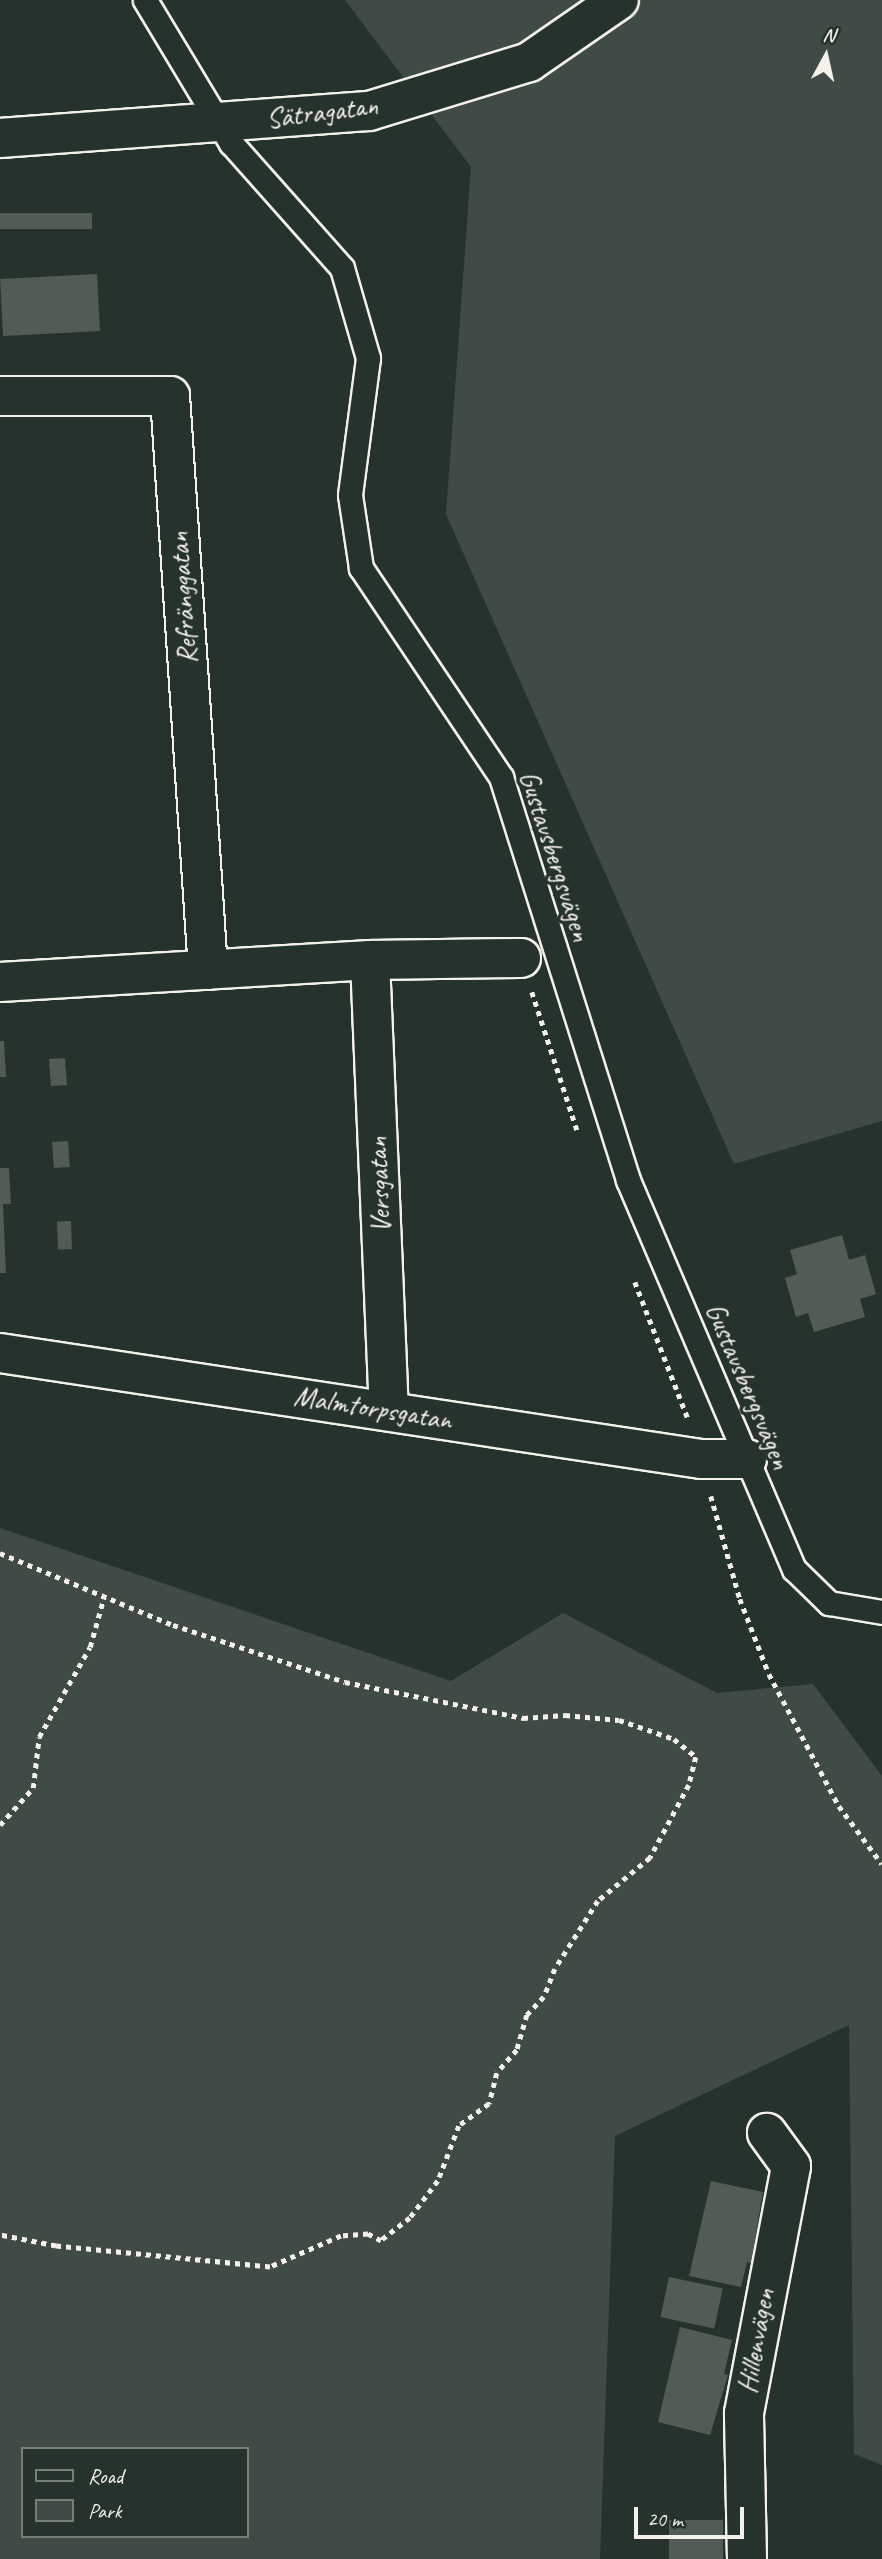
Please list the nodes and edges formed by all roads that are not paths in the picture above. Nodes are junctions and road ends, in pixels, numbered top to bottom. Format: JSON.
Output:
{"nodes":[{"id":1,"x":145,"y":0,"type":"edge"},
{"id":2,"x":619,"y":0,"type":"edge"},
{"id":3,"x":222,"y":123,"type":"junction"},
{"id":4,"x":0,"y":138,"type":"edge"},
{"id":5,"x":0,"y":396,"type":"edge"},
{"id":6,"x":521,"y":958,"type":"dead end"},
{"id":7,"x":370,"y":960,"type":"junction"},
{"id":8,"x":208,"y":970,"type":"junction"},
{"id":9,"x":0,"y":982,"type":"edge"},
{"id":10,"x":0,"y":1353,"type":"edge"},
{"id":11,"x":389,"y":1410,"type":"junction"},
{"id":12,"x":747,"y":1459,"type":"junction"},
{"id":13,"x":882,"y":1612,"type":"edge"},
{"id":14,"x":767,"y":2133,"type":"dead end"},
{"id":15,"x":747,"y":2559,"type":"edge"}],
"edges":[{"from":1,"to":3,"type":"lane","name":"Gustavsbergsvägen"},
{"from":2,"to":3,"type":"street","name":"Sätragatan"},
{"from":3,"to":4,"type":"street","name":"Sätragatan"},
{"from":3,"to":12,"type":"lane","name":"Gustavsbergsvägen"},
{"from":5,"to":8,"type":"street","name":"Refränggatan"},
{"from":6,"to":7,"type":"street"},
{"from":7,"to":8,"type":"street"},
{"from":7,"to":11,"type":"street","name":"Versgatan"},
{"from":8,"to":9,"type":"street"},
{"from":10,"to":11,"type":"street","name":"Malmtorpsgatan"},
{"from":11,"to":12,"type":"street","name":"Malmtorpsgatan"},
{"from":12,"to":13,"type":"lane","name":"Gustavsbergsvägen"},
{"from":14,"to":15,"type":"street","name":"Hillenvägen"}]}
